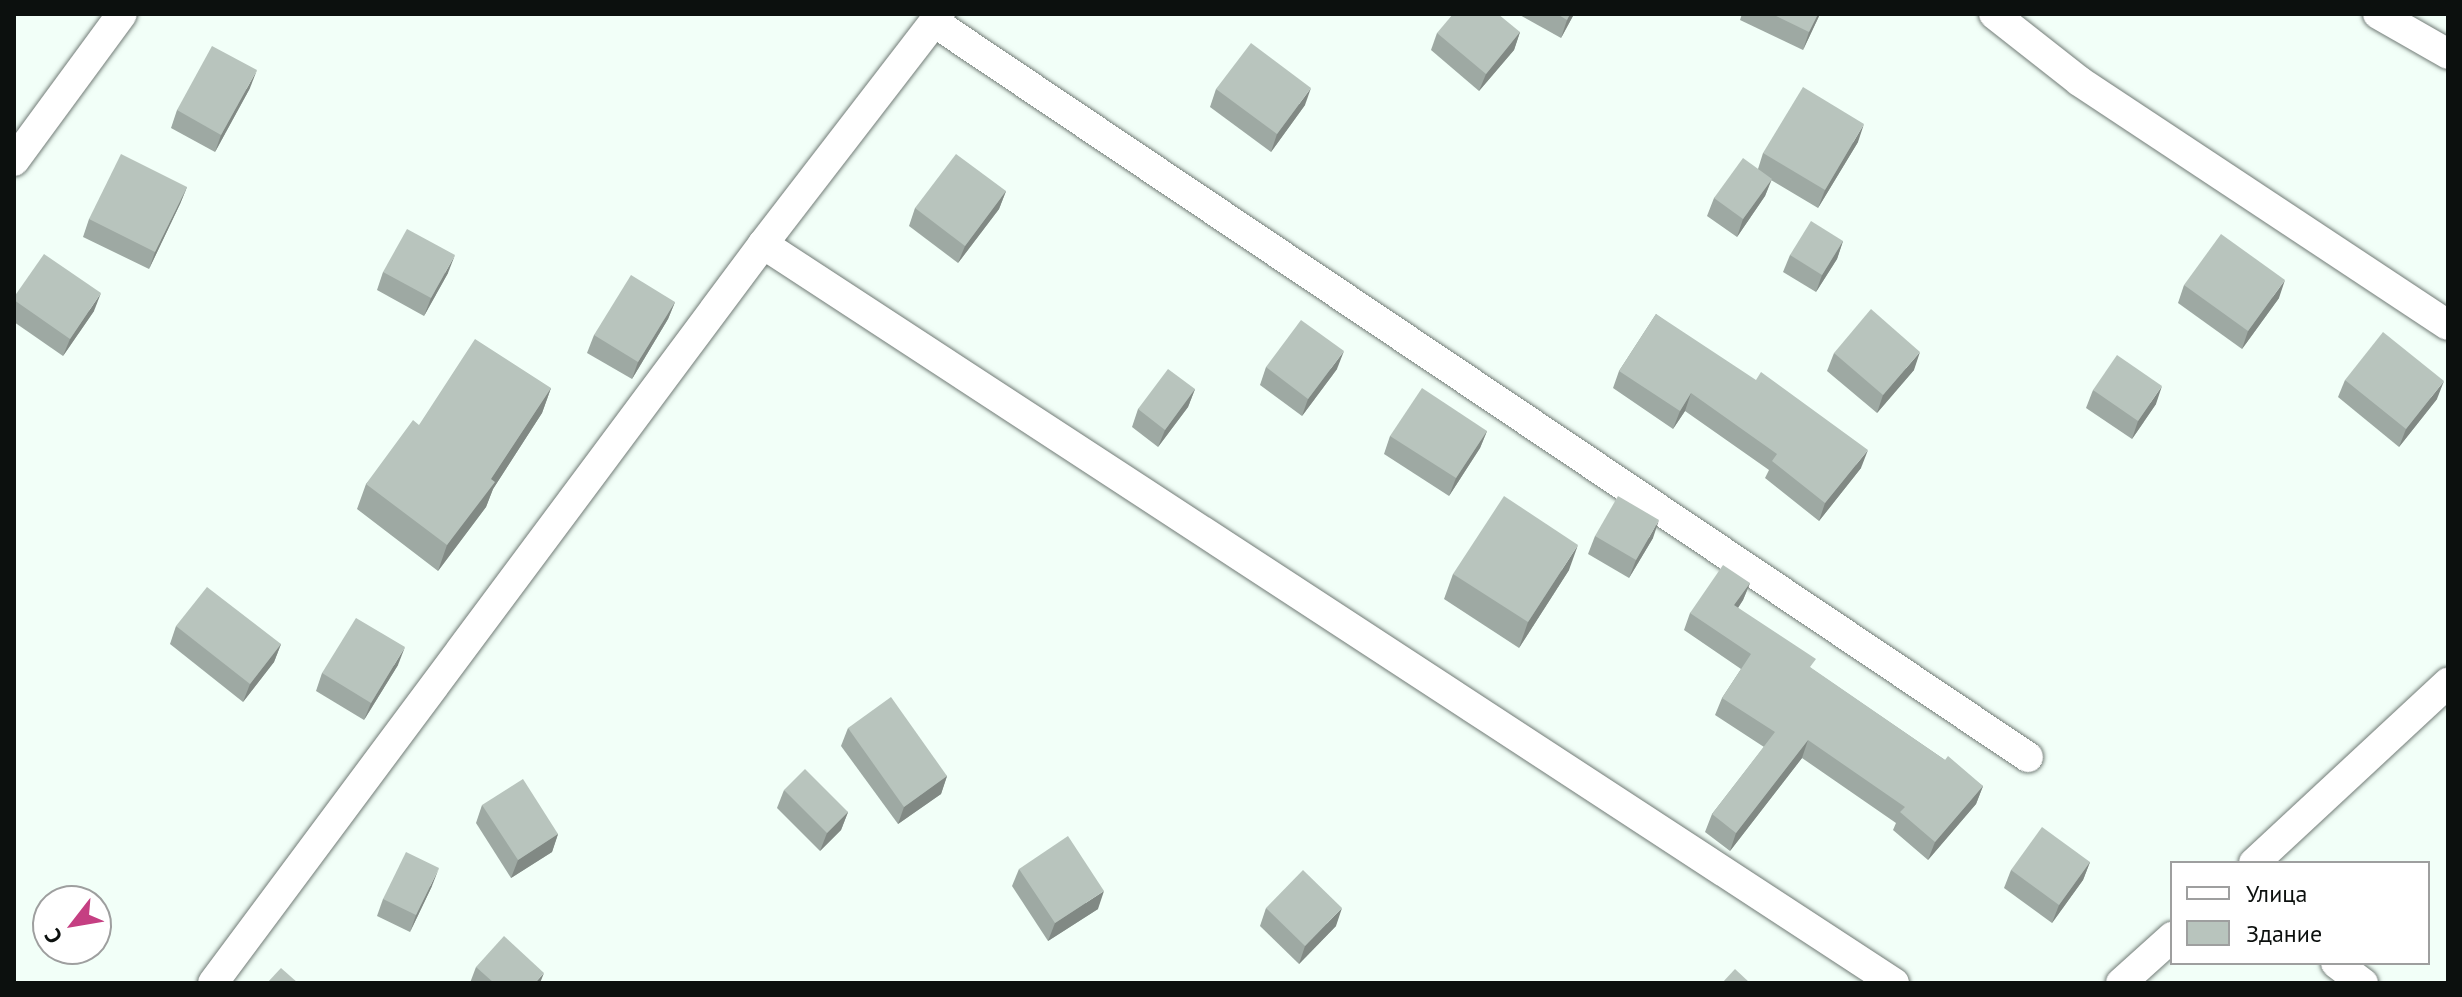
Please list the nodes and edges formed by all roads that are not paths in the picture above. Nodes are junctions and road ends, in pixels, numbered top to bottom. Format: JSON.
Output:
{"nodes":[{"id":1,"x":122,"y":14,"type":"edge"},
{"id":2,"x":1994,"y":14,"type":"edge"},
{"id":3,"x":2378,"y":14,"type":"edge"},
{"id":4,"x":937,"y":18,"type":"edge"},
{"id":5,"x":2448,"y":54,"type":"edge"},
{"id":6,"x":14,"y":161,"type":"edge"},
{"id":7,"x":763,"y":244,"type":"junction"},
{"id":8,"x":2448,"y":325,"type":"edge"},
{"id":9,"x":2445,"y":691,"type":"edge"},
{"id":10,"x":2028,"y":757,"type":"dead end"},
{"id":11,"x":2256,"y":861,"type":"edge"},
{"id":12,"x":2170,"y":939,"type":"edge"},
{"id":13,"x":2339,"y":965,"type":"edge"},
{"id":14,"x":213,"y":983,"type":"edge"},
{"id":15,"x":1894,"y":983,"type":"edge"},
{"id":16,"x":2121,"y":983,"type":"edge"},
{"id":17,"x":2363,"y":983,"type":"edge"}],
"edges":[{"from":1,"to":6,"type":"street"},
{"from":2,"to":8,"type":"street"},
{"from":3,"to":5,"type":"street"},
{"from":4,"to":7,"type":"street"},
{"from":4,"to":10,"type":"street"},
{"from":7,"to":14,"type":"street"},
{"from":7,"to":15,"type":"street"},
{"from":9,"to":11,"type":"street"},
{"from":12,"to":16,"type":"street"},
{"from":13,"to":17,"type":"street"}]}
